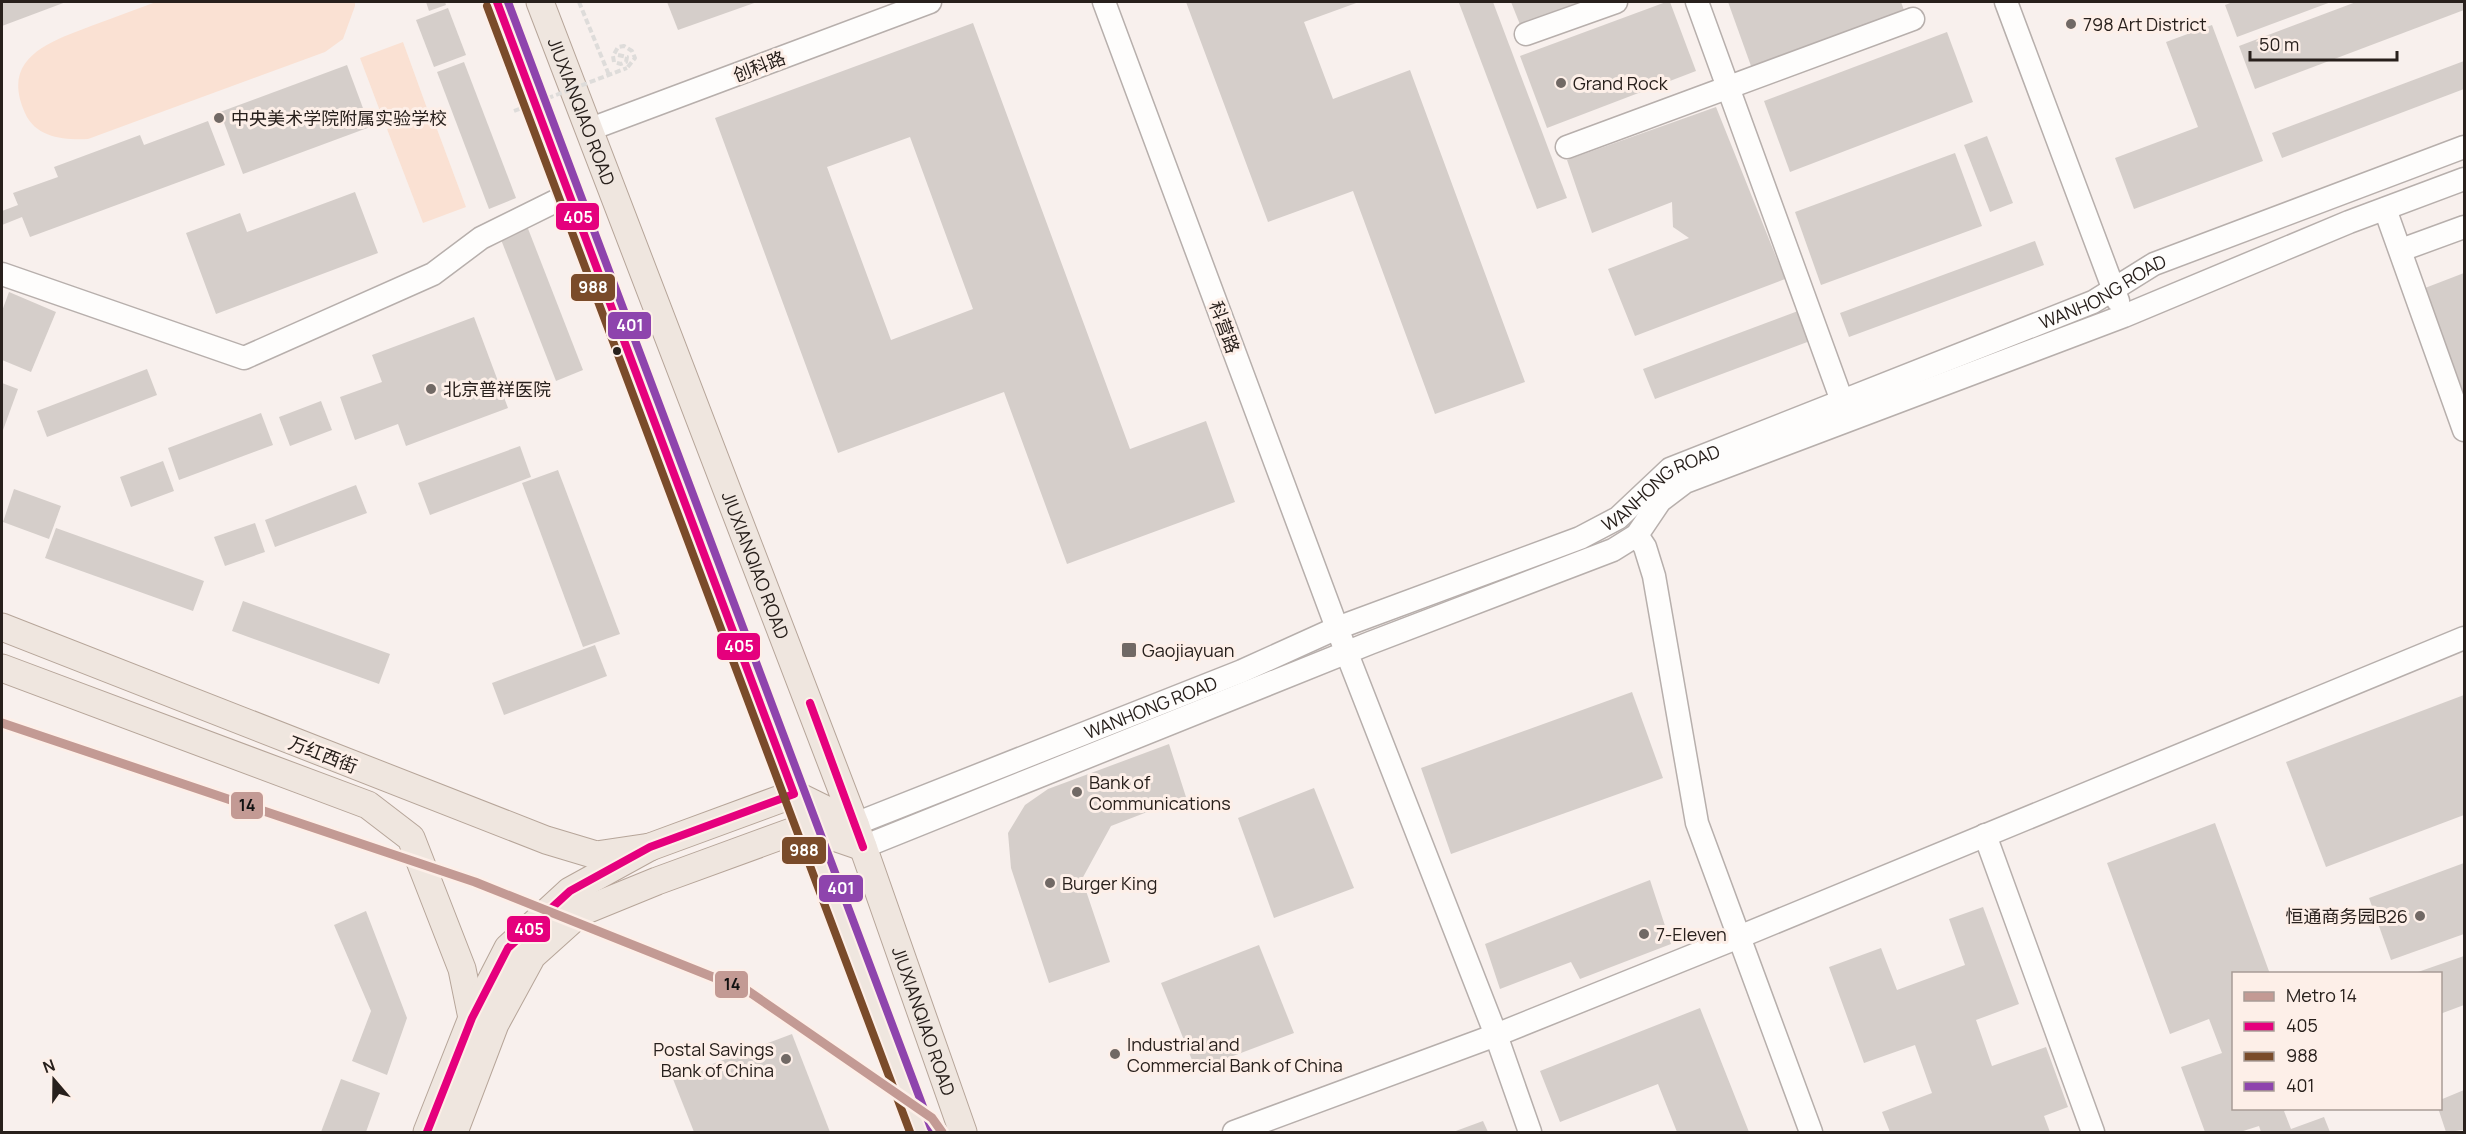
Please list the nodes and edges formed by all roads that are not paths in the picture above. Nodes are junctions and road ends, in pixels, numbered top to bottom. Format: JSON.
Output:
{"nodes":[{"id":1,"x":496,"y":2,"type":"edge"},
{"id":2,"x":540,"y":2,"type":"edge"},
{"id":3,"x":930,"y":2,"type":"edge"},
{"id":4,"x":1104,"y":2,"type":"edge"},
{"id":5,"x":1616,"y":2,"type":"edge"},
{"id":6,"x":1697,"y":2,"type":"edge"},
{"id":7,"x":2006,"y":2,"type":"edge"},
{"id":8,"x":1913,"y":19,"type":"dead end"},
{"id":9,"x":1526,"y":34,"type":"dead end"},
{"id":10,"x":1730,"y":87,"type":"junction"},
{"id":11,"x":588,"y":130,"type":"junction"},
{"id":12,"x":1567,"y":147,"type":"dead end"},
{"id":13,"x":2464,"y":147,"type":"edge"},
{"id":14,"x":2464,"y":178,"type":"edge"},
{"id":15,"x":570,"y":194,"type":"junction"},
{"id":16,"x":2385,"y":209,"type":"junction"},
{"id":17,"x":2464,"y":227,"type":"edge"},
{"id":18,"x":2401,"y":250,"type":"junction"},
{"id":19,"x":2,"y":274,"type":"edge"},
{"id":20,"x":2113,"y":289,"type":"junction"},
{"id":21,"x":2124,"y":316,"type":"junction"},
{"id":22,"x":1842,"y":401,"type":"junction"},
{"id":23,"x":2464,"y":430,"type":"edge"},
{"id":24,"x":1637,"y":535,"type":"junction"},
{"id":25,"x":2,"y":627,"type":"edge"},
{"id":26,"x":1337,"y":628,"type":"junction"},
{"id":27,"x":2464,"y":638,"type":"edge"},
{"id":28,"x":1346,"y":653,"type":"junction"},
{"id":29,"x":2,"y":668,"type":"edge"},
{"id":30,"x":794,"y":794,"type":"junction"},
{"id":31,"x":805,"y":827,"type":"junction"},
{"id":32,"x":859,"y":835,"type":"junction"},
{"id":33,"x":1985,"y":835,"type":"junction"},
{"id":34,"x":650,"y":847,"type":"junction"},
{"id":35,"x":1739,"y":938,"type":"junction"},
{"id":36,"x":472,"y":1018,"type":"junction"},
{"id":37,"x":1496,"y":1035,"type":"junction"},
{"id":38,"x":427,"y":1132,"type":"edge"},
{"id":39,"x":454,"y":1132,"type":"edge"},
{"id":40,"x":921,"y":1132,"type":"edge"},
{"id":41,"x":963,"y":1132,"type":"edge"},
{"id":42,"x":1234,"y":1132,"type":"edge"},
{"id":43,"x":1530,"y":1132,"type":"edge"},
{"id":44,"x":1811,"y":1132,"type":"edge"},
{"id":45,"x":2094,"y":1132,"type":"edge"}],
"edges":[{"from":1,"to":15,"type":"main road"},
{"from":2,"to":11,"type":"main road","name":"JIUXIANQIAO ROAD"},
{"from":3,"to":11,"type":"street","name":"创科路"},
{"from":4,"to":26,"type":"street","name":"科营路"},
{"from":5,"to":9,"type":"street"},
{"from":6,"to":10,"type":"street"},
{"from":7,"to":20,"type":"street"},
{"from":8,"to":10,"type":"street"},
{"from":10,"to":12,"type":"street"},
{"from":10,"to":22,"type":"street"},
{"from":11,"to":32,"type":"main road","name":"JIUXIANQIAO ROAD"},
{"from":13,"to":20,"type":"street","name":"WANHONG ROAD"},
{"from":14,"to":16,"type":"street","name":"WANHONG ROAD"},
{"from":15,"to":19,"type":"street"},
{"from":15,"to":30,"type":"main road"},
{"from":16,"to":18,"type":"street"},
{"from":16,"to":21,"type":"street","name":"WANHONG ROAD"},
{"from":17,"to":18,"type":"street"},
{"from":18,"to":23,"type":"street"},
{"from":20,"to":21,"type":"street"},
{"from":20,"to":22,"type":"street","name":"WANHONG ROAD"},
{"from":21,"to":24,"type":"street","name":"WANHONG ROAD"},
{"from":22,"to":26,"type":"street","name":"WANHONG ROAD"},
{"from":24,"to":28,"type":"street","name":"WANHONG ROAD"},
{"from":24,"to":35,"type":"street"},
{"from":25,"to":34,"type":"main road","name":"万红西街"},
{"from":26,"to":28,"type":"street","name":"科营路"},
{"from":26,"to":32,"type":"street","name":"WANHONG ROAD"},
{"from":27,"to":33,"type":"street"},
{"from":28,"to":32,"type":"street","name":"WANHONG ROAD"},
{"from":28,"to":37,"type":"street","name":"科营路"},
{"from":29,"to":36,"type":"main road","name":"万红西街"},
{"from":30,"to":31,"type":"main road"},
{"from":30,"to":32,"type":"main road"},
{"from":30,"to":34,"type":"main road"},
{"from":31,"to":32,"type":"main road"},
{"from":31,"to":39,"type":"main road"},
{"from":31,"to":40,"type":"main road"},
{"from":32,"to":41,"type":"main road","name":"JIUXIANQIAO ROAD"},
{"from":33,"to":35,"type":"street"},
{"from":33,"to":45,"type":"street"},
{"from":34,"to":36,"type":"main road"},
{"from":35,"to":37,"type":"street"},
{"from":35,"to":44,"type":"street"},
{"from":36,"to":38,"type":"main road"},
{"from":37,"to":42,"type":"street"},
{"from":37,"to":43,"type":"street","name":"科营路"}]}
